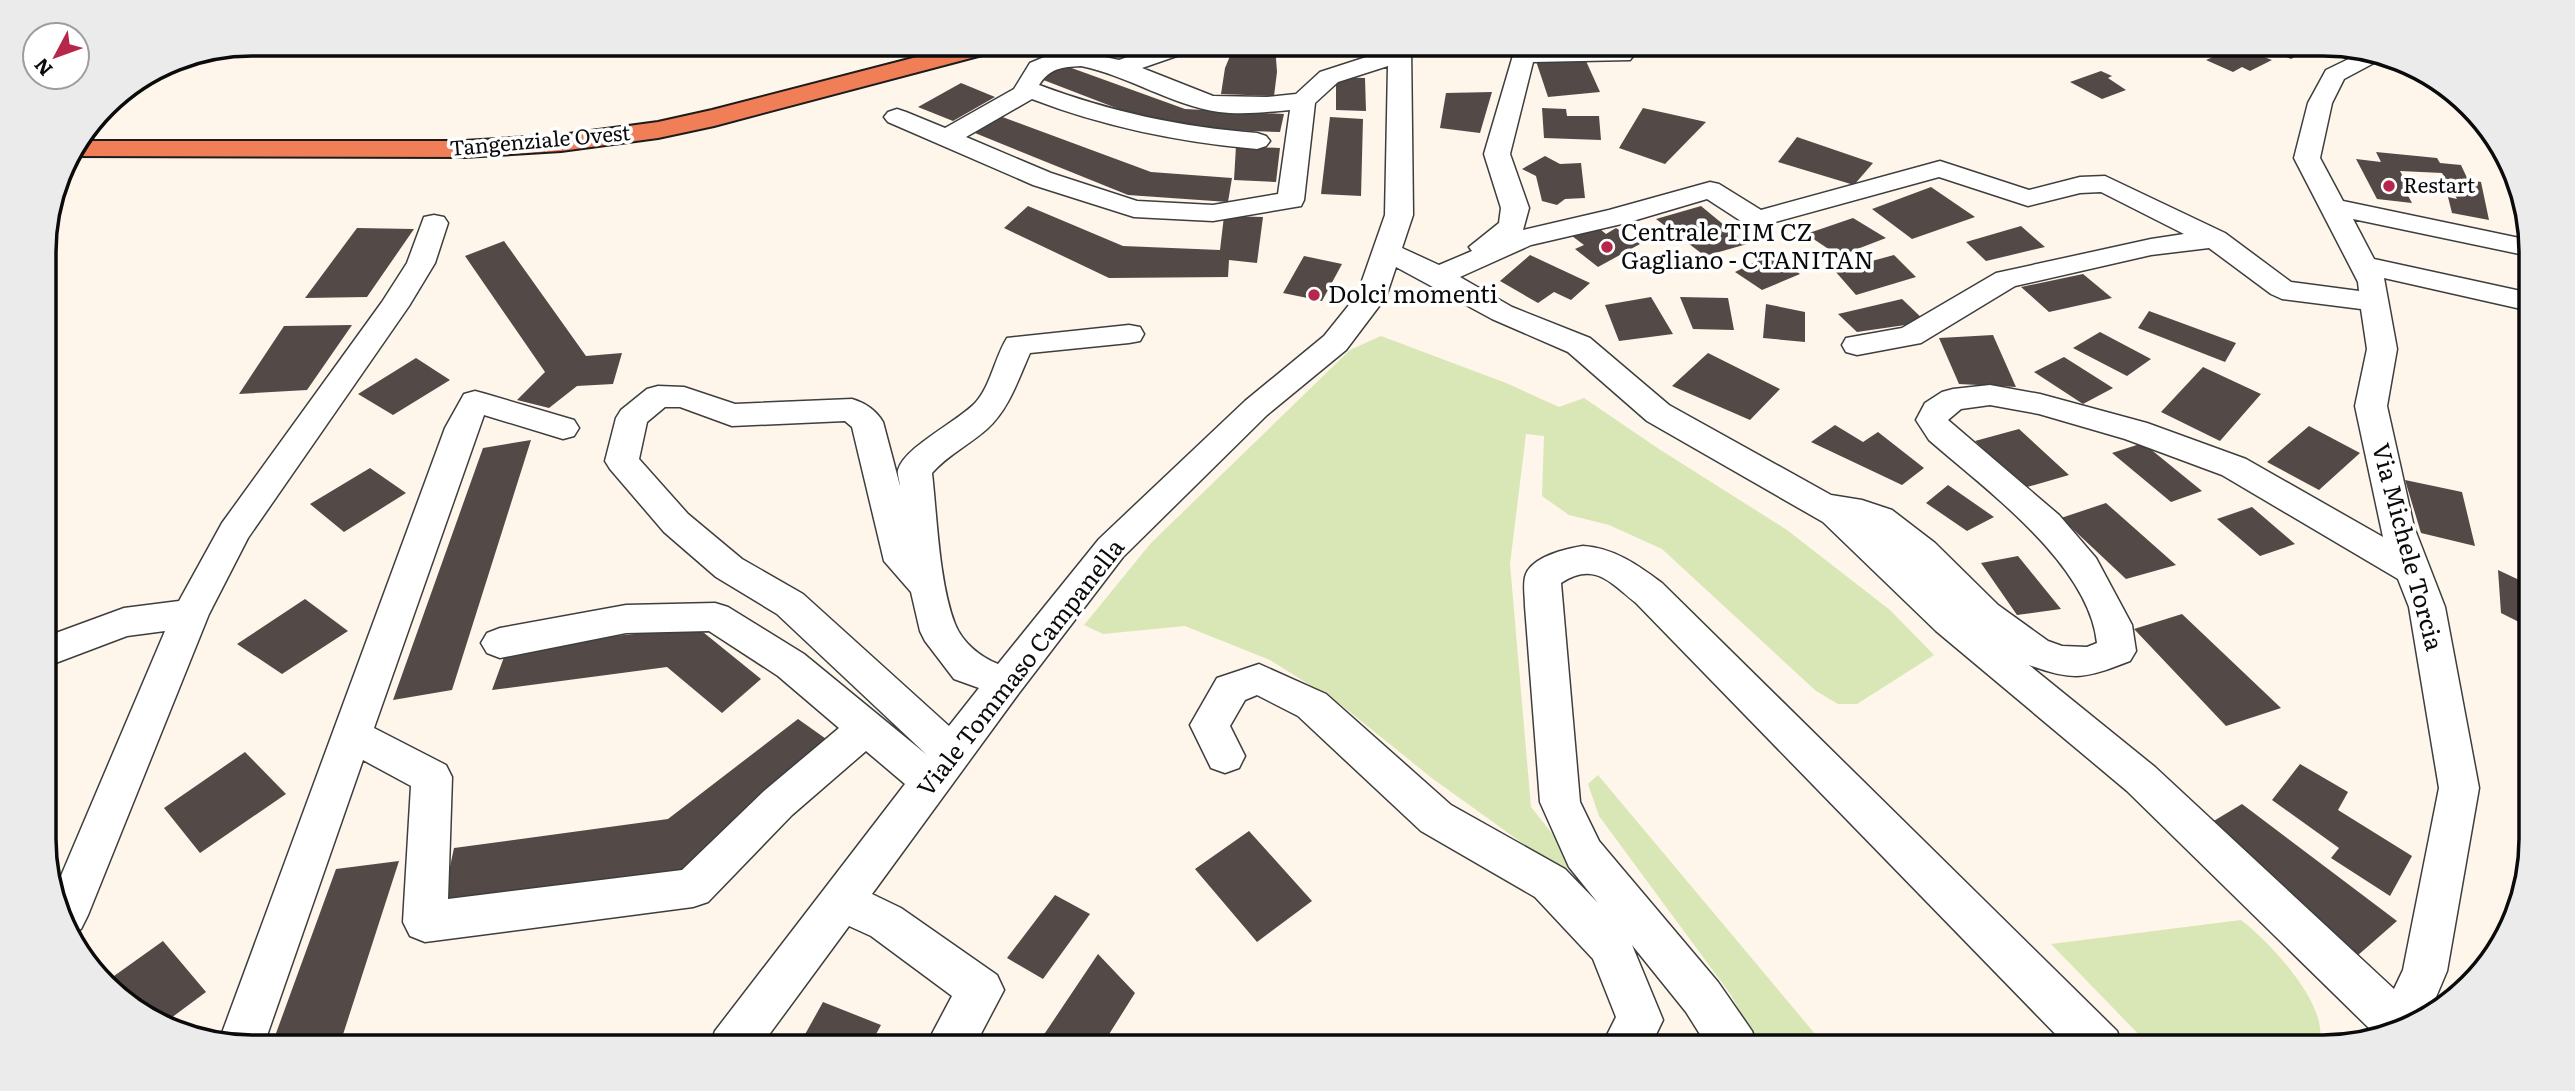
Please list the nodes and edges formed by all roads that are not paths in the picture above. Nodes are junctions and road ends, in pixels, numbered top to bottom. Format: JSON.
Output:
{"nodes":[{"id":1,"x":950,"y":56,"type":"edge"},
{"id":2,"x":1149,"y":56,"type":"edge"},
{"id":3,"x":1382,"y":56,"type":"edge"},
{"id":4,"x":1400,"y":56,"type":"edge"},
{"id":5,"x":1527,"y":56,"type":"edge"},
{"id":6,"x":2364,"y":61,"type":"edge"},
{"id":7,"x":1119,"y":69,"type":"junction"},
{"id":8,"x":1030,"y":90,"type":"junction"},
{"id":9,"x":1303,"y":101,"type":"junction"},
{"id":10,"x":897,"y":117,"type":"dead end"},
{"id":11,"x":947,"y":137,"type":"junction"},
{"id":12,"x":1257,"y":141,"type":"dead end"},
{"id":13,"x":85,"y":149,"type":"edge"},
{"id":14,"x":2333,"y":207,"type":"junction"},
{"id":15,"x":434,"y":223,"type":"dead end"},
{"id":16,"x":2215,"y":239,"type":"junction"},
{"id":17,"x":2519,"y":246,"type":"edge"},
{"id":18,"x":1388,"y":252,"type":"junction"},
{"id":19,"x":2363,"y":265,"type":"junction"},
{"id":20,"x":1444,"y":274,"type":"junction"},
{"id":21,"x":2519,"y":300,"type":"edge"},
{"id":22,"x":2375,"y":302,"type":"junction"},
{"id":23,"x":1129,"y":334,"type":"dead end"},
{"id":24,"x":1857,"y":345,"type":"dead end"},
{"id":25,"x":564,"y":428,"type":"dead end"},
{"id":26,"x":1821,"y":505,"type":"junction"},
{"id":27,"x":2414,"y":571,"type":"junction"},
{"id":28,"x":928,"y":587,"type":"junction"},
{"id":29,"x":191,"y":614,"type":"junction"},
{"id":30,"x":500,"y":643,"type":"dead end"},
{"id":31,"x":56,"y":648,"type":"edge"},
{"id":32,"x":1005,"y":682,"type":"junction"},
{"id":33,"x":866,"y":728,"type":"junction"},
{"id":34,"x":353,"y":736,"type":"junction"},
{"id":35,"x":1225,"y":756,"type":"dead end"},
{"id":36,"x":942,"y":767,"type":"junction"},
{"id":37,"x":840,"y":901,"type":"junction"},
{"id":38,"x":69,"y":908,"type":"edge"},
{"id":39,"x":2406,"y":1016,"type":"edge"},
{"id":40,"x":2392,"y":1022,"type":"edge"},
{"id":41,"x":245,"y":1034,"type":"edge"},
{"id":42,"x":741,"y":1035,"type":"edge"},
{"id":43,"x":955,"y":1035,"type":"edge"},
{"id":44,"x":1631,"y":1035,"type":"edge"},
{"id":45,"x":1727,"y":1035,"type":"edge"},
{"id":46,"x":2088,"y":1035,"type":"edge"}],
"edges":[{"from":1,"to":13,"type":"highway","name":"Tangenziale Ovest"},
{"from":2,"to":7,"type":"street"},
{"from":3,"to":9,"type":"street"},
{"from":4,"to":18,"type":"street","name":"Viale Tommaso Campanella"},
{"from":5,"to":20,"type":"street"},
{"from":6,"to":14,"type":"street","name":"Via Michele Torcia"},
{"from":7,"to":8,"type":"street"},
{"from":7,"to":9,"type":"street"},
{"from":8,"to":11,"type":"street"},
{"from":8,"to":12,"type":"street"},
{"from":9,"to":11,"type":"street"},
{"from":10,"to":11,"type":"street"},
{"from":14,"to":17,"type":"street"},
{"from":14,"to":19,"type":"street","name":"Via Michele Torcia"},
{"from":15,"to":29,"type":"street"},
{"from":16,"to":20,"type":"street"},
{"from":16,"to":22,"type":"street"},
{"from":16,"to":24,"type":"street"},
{"from":18,"to":20,"type":"street"},
{"from":18,"to":32,"type":"street","name":"Viale Tommaso Campanella"},
{"from":19,"to":21,"type":"street"},
{"from":19,"to":22,"type":"street","name":"Via Michele Torcia"},
{"from":20,"to":26,"type":"street"},
{"from":22,"to":27,"type":"street","name":"Via Michele Torcia"},
{"from":23,"to":28,"type":"street"},
{"from":25,"to":34,"type":"street"},
{"from":26,"to":27,"type":"street"},
{"from":26,"to":40,"type":"street"},
{"from":27,"to":39,"type":"street","name":"Via Michele Torcia"},
{"from":28,"to":32,"type":"street"},
{"from":28,"to":36,"type":"street"},
{"from":29,"to":31,"type":"street"},
{"from":29,"to":38,"type":"street"},
{"from":30,"to":33,"type":"street"},
{"from":32,"to":36,"type":"street","name":"Viale Tommaso Campanella"},
{"from":33,"to":34,"type":"street"},
{"from":33,"to":36,"type":"street"},
{"from":34,"to":41,"type":"street"},
{"from":35,"to":44,"type":"street"},
{"from":36,"to":37,"type":"street","name":"Viale Tommaso Campanella"},
{"from":37,"to":42,"type":"street","name":"Viale Tommaso Campanella"},
{"from":37,"to":43,"type":"street"},
{"from":45,"to":46,"type":"street"}]}
